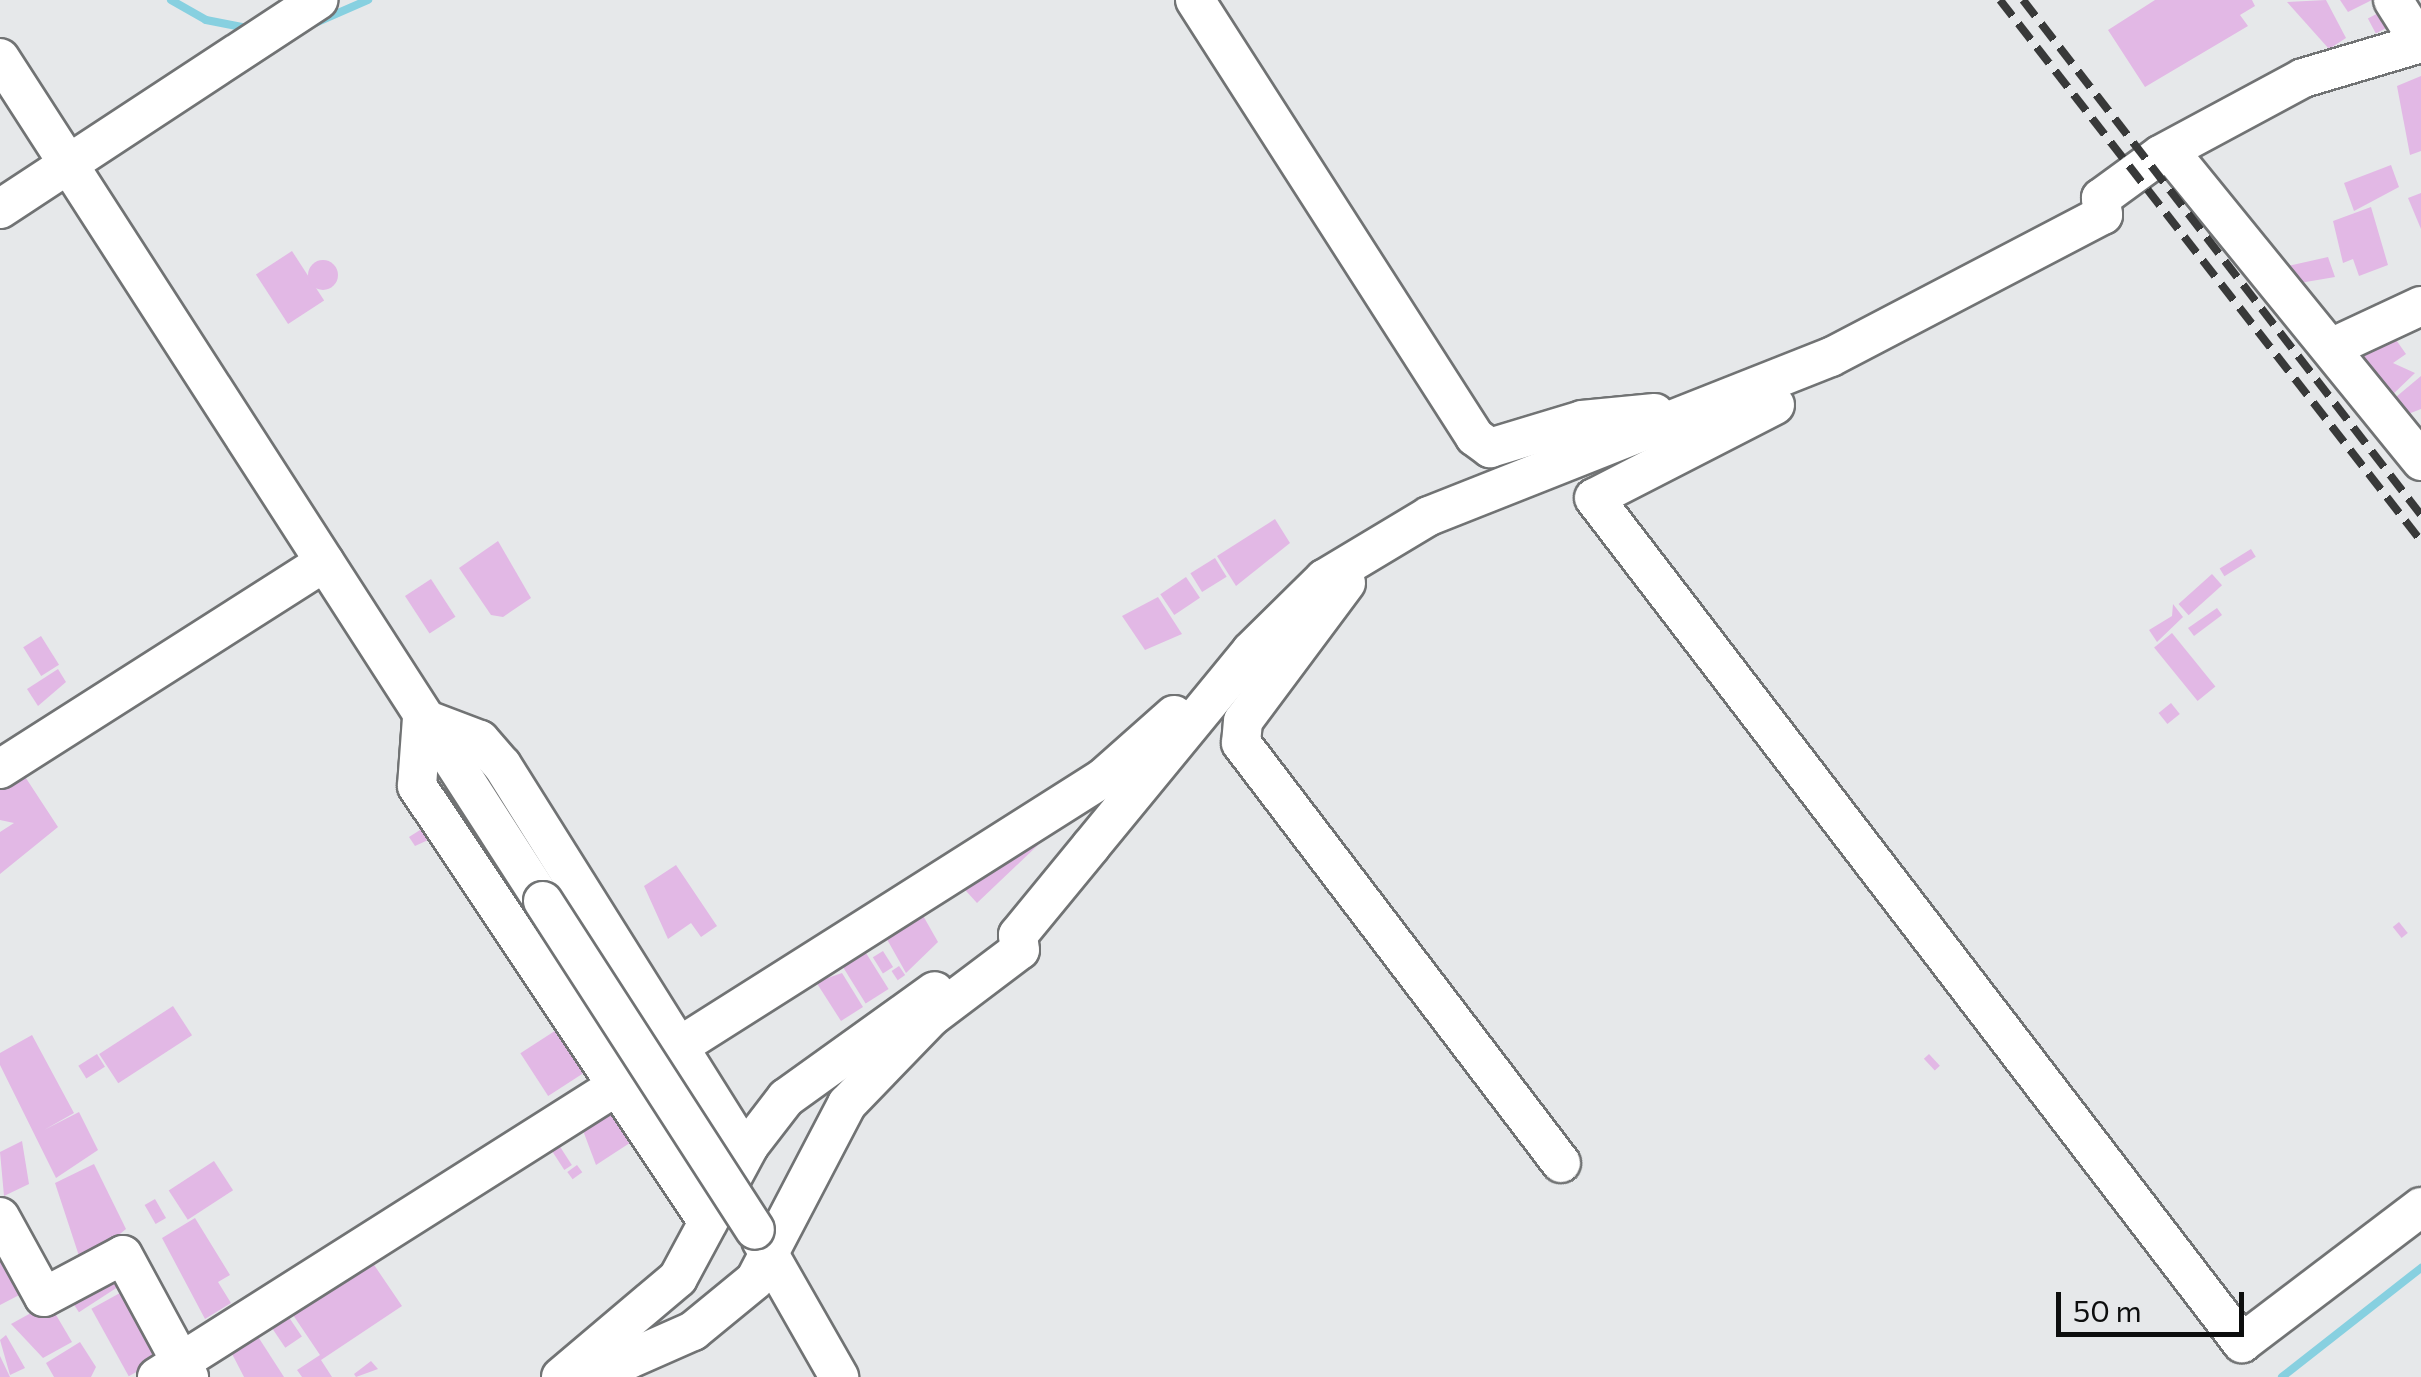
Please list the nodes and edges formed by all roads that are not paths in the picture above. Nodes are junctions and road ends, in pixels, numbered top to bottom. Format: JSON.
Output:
{"nodes":[{"id":1,"x":318,"y":0,"type":"edge"},
{"id":2,"x":1196,"y":0,"type":"edge"},
{"id":3,"x":2393,"y":0,"type":"edge"},
{"id":4,"x":2421,"y":43,"type":"edge"},
{"id":5,"x":0,"y":58,"type":"edge"},
{"id":6,"x":2172,"y":153,"type":"junction"},
{"id":7,"x":68,"y":164,"type":"junction"},
{"id":8,"x":0,"y":209,"type":"edge"},
{"id":9,"x":2421,"y":306,"type":"edge"},
{"id":10,"x":2332,"y":347,"type":"junction"},
{"id":11,"x":1831,"y":357,"type":"junction"},
{"id":12,"x":1701,"y":413,"type":"junction"},
{"id":13,"x":2421,"y":461,"type":"edge"},
{"id":14,"x":1356,"y":559,"type":"junction"},
{"id":15,"x":326,"y":562,"type":"junction"},
{"id":16,"x":1222,"y":694,"type":"junction"},
{"id":17,"x":422,"y":718,"type":"junction"},
{"id":18,"x":0,"y":769,"type":"edge"},
{"id":19,"x":1018,"y":935,"type":"junction"},
{"id":20,"x":676,"y":1045,"type":"junction"},
{"id":21,"x":618,"y":1083,"type":"junction"},
{"id":22,"x":749,"y":1146,"type":"junction"},
{"id":23,"x":1561,"y":1162,"type":"dead end"},
{"id":24,"x":2421,"y":1207,"type":"edge"},
{"id":25,"x":0,"y":1217,"type":"edge"},
{"id":26,"x":708,"y":1222,"type":"junction"},
{"id":27,"x":771,"y":1256,"type":"junction"},
{"id":28,"x":177,"y":1372,"type":"edge"},
{"id":29,"x":561,"y":1377,"type":"edge"},
{"id":30,"x":590,"y":1377,"type":"edge"},
{"id":31,"x":839,"y":1377,"type":"edge"}],
"edges":[{"from":1,"to":7,"type":"street"},
{"from":2,"to":12,"type":"street"},
{"from":3,"to":4,"type":"street"},
{"from":4,"to":6,"type":"street"},
{"from":5,"to":7,"type":"street"},
{"from":6,"to":10,"type":"street"},
{"from":6,"to":11,"type":"street"},
{"from":7,"to":8,"type":"street"},
{"from":7,"to":15,"type":"street"},
{"from":9,"to":10,"type":"street"},
{"from":10,"to":13,"type":"street"},
{"from":11,"to":12,"type":"street"},
{"from":11,"to":24,"type":"street"},
{"from":12,"to":14,"type":"street"},
{"from":14,"to":16,"type":"street"},
{"from":14,"to":23,"type":"street"},
{"from":15,"to":17,"type":"street"},
{"from":15,"to":18,"type":"street"},
{"from":16,"to":19,"type":"street"},
{"from":16,"to":20,"type":"street"},
{"from":17,"to":20,"type":"street"},
{"from":17,"to":21,"type":"street"},
{"from":17,"to":27,"type":"street","bridge":true},
{"from":19,"to":22,"type":"street"},
{"from":19,"to":27,"type":"street"},
{"from":20,"to":21,"type":"street"},
{"from":20,"to":22,"type":"street"},
{"from":21,"to":26,"type":"street"},
{"from":21,"to":28,"type":"street"},
{"from":22,"to":26,"type":"street"},
{"from":25,"to":28,"type":"street"},
{"from":26,"to":29,"type":"street"},
{"from":27,"to":30,"type":"street"},
{"from":27,"to":31,"type":"street"}]}
